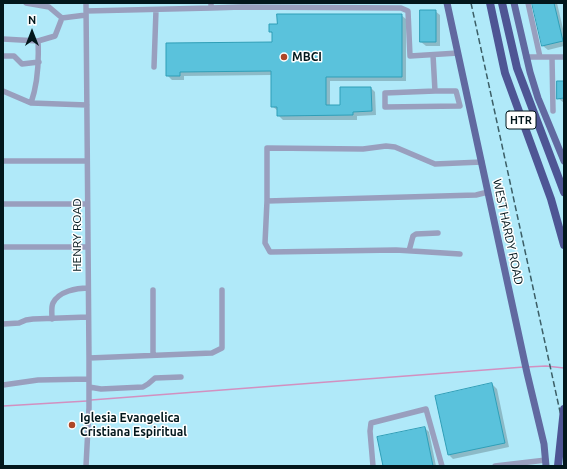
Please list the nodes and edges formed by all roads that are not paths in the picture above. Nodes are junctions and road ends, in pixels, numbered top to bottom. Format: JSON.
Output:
{"nodes":[{"id":1,"x":26,"y":3,"type":"edge"},
{"id":2,"x":86,"y":3,"type":"edge"},
{"id":3,"x":447,"y":3,"type":"edge"},
{"id":4,"x":490,"y":3,"type":"edge"},
{"id":5,"x":502,"y":3,"type":"edge"},
{"id":6,"x":514,"y":3,"type":"edge"},
{"id":7,"x":528,"y":3,"type":"edge"},
{"id":8,"x":211,"y":6,"type":"edge"},
{"id":9,"x":156,"y":10,"type":"junction"},
{"id":10,"x":86,"y":13,"type":"junction"},
{"id":11,"x":62,"y":18,"type":"junction"},
{"id":12,"x":3,"y":39,"type":"edge"},
{"id":13,"x":38,"y":41,"type":"junction"},
{"id":14,"x":458,"y":53,"type":"junction"},
{"id":15,"x":434,"y":55,"type":"junction"},
{"id":16,"x":3,"y":56,"type":"edge"},
{"id":17,"x":526,"y":57,"type":"junction"},
{"id":18,"x":540,"y":57,"type":"junction"},
{"id":19,"x":552,"y":57,"type":"junction"},
{"id":20,"x":564,"y":57,"type":"edge"},
{"id":21,"x":39,"y":62,"type":"junction"},
{"id":22,"x":154,"y":67,"type":"dead end"},
{"id":23,"x":3,"y":91,"type":"edge"},
{"id":24,"x":435,"y":91,"type":"junction"},
{"id":25,"x":32,"y":103,"type":"junction"},
{"id":26,"x":87,"y":105,"type":"junction"},
{"id":27,"x":553,"y":111,"type":"dead end"},
{"id":28,"x":564,"y":159,"type":"edge"},
{"id":29,"x":3,"y":161,"type":"edge"},
{"id":30,"x":87,"y":162,"type":"junction"},
{"id":31,"x":482,"y":162,"type":"junction"},
{"id":32,"x":488,"y":192,"type":"junction"},
{"id":33,"x":564,"y":192,"type":"edge"},
{"id":34,"x":267,"y":201,"type":"junction"},
{"id":35,"x":3,"y":204,"type":"edge"},
{"id":36,"x":87,"y":204,"type":"junction"},
{"id":37,"x":438,"y":233,"type":"dead end"},
{"id":38,"x":564,"y":245,"type":"edge"},
{"id":39,"x":3,"y":247,"type":"edge"},
{"id":40,"x":88,"y":247,"type":"junction"},
{"id":41,"x":409,"y":250,"type":"junction"},
{"id":42,"x":460,"y":254,"type":"dead end"},
{"id":43,"x":88,"y":288,"type":"junction"},
{"id":44,"x":153,"y":290,"type":"dead end"},
{"id":45,"x":222,"y":290,"type":"dead end"},
{"id":46,"x":88,"y":317,"type":"junction"},
{"id":47,"x":52,"y":319,"type":"junction"},
{"id":48,"x":3,"y":324,"type":"edge"},
{"id":49,"x":152,"y":355,"type":"junction"},
{"id":50,"x":89,"y":358,"type":"junction"},
{"id":51,"x":180,"y":377,"type":"dead end"},
{"id":52,"x":89,"y":379,"type":"junction"},
{"id":53,"x":3,"y":385,"type":"edge"},
{"id":54,"x":89,"y":390,"type":"junction"},
{"id":55,"x":564,"y":409,"type":"edge"},
{"id":56,"x":546,"y":463,"type":"edge"},
{"id":57,"x":86,"y":466,"type":"edge"},
{"id":58,"x":373,"y":466,"type":"edge"},
{"id":59,"x":442,"y":466,"type":"edge"},
{"id":60,"x":495,"y":466,"type":"edge"},
{"id":61,"x":558,"y":466,"type":"edge"}],
"edges":[{"from":1,"to":11,"type":"street"},
{"from":2,"to":10,"type":"street","name":"HENRY ROAD"},
{"from":3,"to":14,"type":"main road","name":"WEST HARDY ROAD"},
{"from":4,"to":38,"type":"highway","number":"HTR"},
{"from":5,"to":33,"type":"highway","number":"HTR"},
{"from":6,"to":17,"type":"main road"},
{"from":7,"to":18,"type":"street"},
{"from":8,"to":9,"type":"street"},
{"from":8,"to":15,"type":"street"},
{"from":9,"to":10,"type":"street"},
{"from":9,"to":22,"type":"street"},
{"from":10,"to":11,"type":"street"},
{"from":10,"to":26,"type":"street","name":"HENRY ROAD"},
{"from":11,"to":13,"type":"street"},
{"from":12,"to":13,"type":"street"},
{"from":13,"to":21,"type":"street"},
{"from":14,"to":15,"type":"street"},
{"from":14,"to":31,"type":"main road","name":"WEST HARDY ROAD"},
{"from":15,"to":24,"type":"street"},
{"from":16,"to":21,"type":"street"},
{"from":17,"to":18,"type":"street"},
{"from":17,"to":28,"type":"main road"},
{"from":18,"to":19,"type":"street"},
{"from":19,"to":20,"type":"street"},
{"from":19,"to":27,"type":"street"},
{"from":21,"to":25,"type":"street"},
{"from":23,"to":25,"type":"street"},
{"from":24,"to":24,"type":"street"},
{"from":25,"to":26,"type":"street"},
{"from":26,"to":30,"type":"street","name":"HENRY ROAD"},
{"from":29,"to":30,"type":"street"},
{"from":30,"to":36,"type":"street","name":"HENRY ROAD"},
{"from":31,"to":32,"type":"main road","name":"WEST HARDY ROAD"},
{"from":31,"to":34,"type":"street"},
{"from":32,"to":34,"type":"street"},
{"from":32,"to":56,"type":"main road","name":"WEST HARDY ROAD"},
{"from":34,"to":41,"type":"street"},
{"from":35,"to":36,"type":"street"},
{"from":36,"to":40,"type":"street","name":"HENRY ROAD"},
{"from":37,"to":41,"type":"street"},
{"from":39,"to":40,"type":"street"},
{"from":40,"to":43,"type":"street","name":"HENRY ROAD"},
{"from":41,"to":42,"type":"street"},
{"from":43,"to":46,"type":"street","name":"HENRY ROAD"},
{"from":43,"to":47,"type":"street"},
{"from":44,"to":49,"type":"street"},
{"from":45,"to":49,"type":"street"},
{"from":46,"to":47,"type":"street"},
{"from":46,"to":50,"type":"street","name":"HENRY ROAD"},
{"from":47,"to":48,"type":"street"},
{"from":49,"to":50,"type":"street"},
{"from":50,"to":52,"type":"street","name":"HENRY ROAD"},
{"from":51,"to":54,"type":"street"},
{"from":52,"to":53,"type":"street"},
{"from":52,"to":54,"type":"street","name":"HENRY ROAD"},
{"from":54,"to":57,"type":"street","name":"HENRY ROAD"},
{"from":55,"to":61,"type":"highway","bridge":true},
{"from":56,"to":60,"type":"street"},
{"from":58,"to":59,"type":"street"}]}
